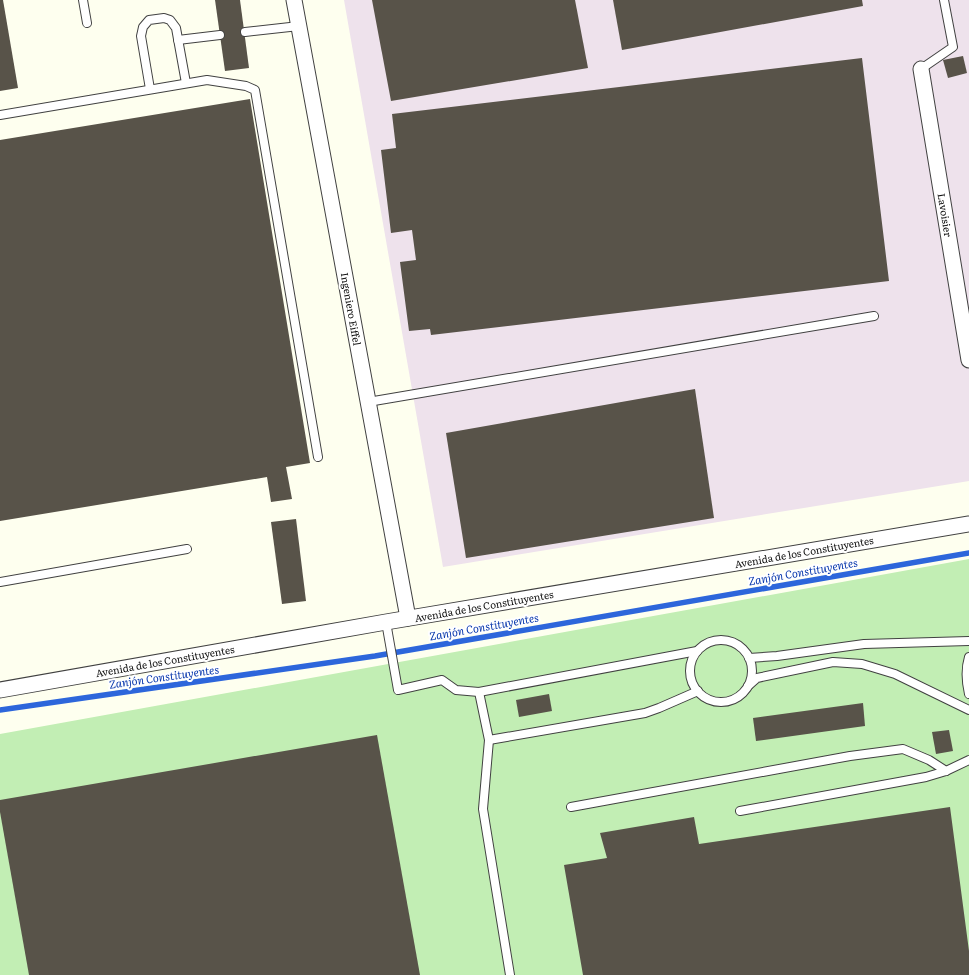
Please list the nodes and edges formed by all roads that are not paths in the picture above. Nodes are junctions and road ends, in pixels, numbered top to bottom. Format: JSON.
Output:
{"nodes":[{"id":1,"x":83,"y":0,"type":"edge"},
{"id":2,"x":294,"y":0,"type":"edge"},
{"id":3,"x":944,"y":0,"type":"edge"},
{"id":4,"x":87,"y":23,"type":"dead end"},
{"id":5,"x":298,"y":26,"type":"junction"},
{"id":6,"x":245,"y":32,"type":"dead end"},
{"id":7,"x":220,"y":35,"type":"dead end"},
{"id":8,"x":178,"y":40,"type":"junction"},
{"id":9,"x":921,"y":69,"type":"joint"},
{"id":10,"x":186,"y":83,"type":"junction"},
{"id":11,"x":150,"y":89,"type":"junction"},
{"id":12,"x":0,"y":115,"type":"edge"},
{"id":13,"x":874,"y":316,"type":"dead end"},
{"id":14,"x":969,"y":360,"type":"edge"},
{"id":15,"x":368,"y":402,"type":"junction"},
{"id":16,"x":318,"y":457,"type":"dead end"},
{"id":17,"x":969,"y":524,"type":"edge"},
{"id":18,"x":187,"y":549,"type":"dead end"},
{"id":19,"x":0,"y":582,"type":"edge"},
{"id":20,"x":408,"y":618,"type":"junction"},
{"id":21,"x":386,"y":622,"type":"junction"},
{"id":22,"x":969,"y":640,"type":"edge"},
{"id":23,"x":697,"y":651,"type":"junction"},
{"id":24,"x":969,"y":657,"type":"edge"},
{"id":25,"x":749,"y":658,"type":"junction"},
{"id":26,"x":748,"y":686,"type":"junction"},
{"id":27,"x":0,"y":690,"type":"edge"},
{"id":28,"x":698,"y":691,"type":"junction"},
{"id":29,"x":479,"y":692,"type":"junction"},
{"id":30,"x":969,"y":694,"type":"edge"},
{"id":31,"x":969,"y":710,"type":"edge"},
{"id":32,"x":489,"y":740,"type":"junction"},
{"id":33,"x":969,"y":760,"type":"edge"},
{"id":34,"x":946,"y":771,"type":"junction"},
{"id":35,"x":571,"y":807,"type":"dead end"},
{"id":36,"x":740,"y":811,"type":"dead end"},
{"id":37,"x":510,"y":975,"type":"edge"}],
"edges":[{"from":1,"to":4,"type":"lane"},
{"from":2,"to":5,"type":"street","name":"Ingeniero Eiffel"},
{"from":3,"to":9,"type":"lane"},
{"from":5,"to":6,"type":"lane"},
{"from":5,"to":15,"type":"street","name":"Ingeniero Eiffel"},
{"from":7,"to":8,"type":"lane"},
{"from":8,"to":10,"type":"lane"},
{"from":8,"to":11,"type":"lane"},
{"from":9,"to":14,"type":"street","name":"Lavoisier"},
{"from":10,"to":11,"type":"lane"},
{"from":10,"to":16,"type":"lane"},
{"from":11,"to":12,"type":"lane"},
{"from":13,"to":15,"type":"lane"},
{"from":15,"to":20,"type":"street","name":"Ingeniero Eiffel"},
{"from":17,"to":20,"type":"street","name":"Avenida de los Constituyentes"},
{"from":18,"to":19,"type":"lane"},
{"from":20,"to":21,"type":"street","name":"Avenida de los Constituyentes"},
{"from":21,"to":27,"type":"street","name":"Avenida de los Constituyentes"},
{"from":21,"to":29,"type":"lane"},
{"from":22,"to":25,"type":"lane"},
{"from":23,"to":25,"type":"lane"},
{"from":23,"to":28,"type":"lane"},
{"from":23,"to":29,"type":"lane"},
{"from":24,"to":30,"type":"lane"},
{"from":25,"to":26,"type":"lane"},
{"from":26,"to":28,"type":"lane"},
{"from":26,"to":31,"type":"lane"},
{"from":28,"to":32,"type":"lane"},
{"from":29,"to":32,"type":"lane"},
{"from":32,"to":37,"type":"lane"},
{"from":33,"to":34,"type":"lane"},
{"from":34,"to":35,"type":"lane"},
{"from":34,"to":36,"type":"lane"}]}
